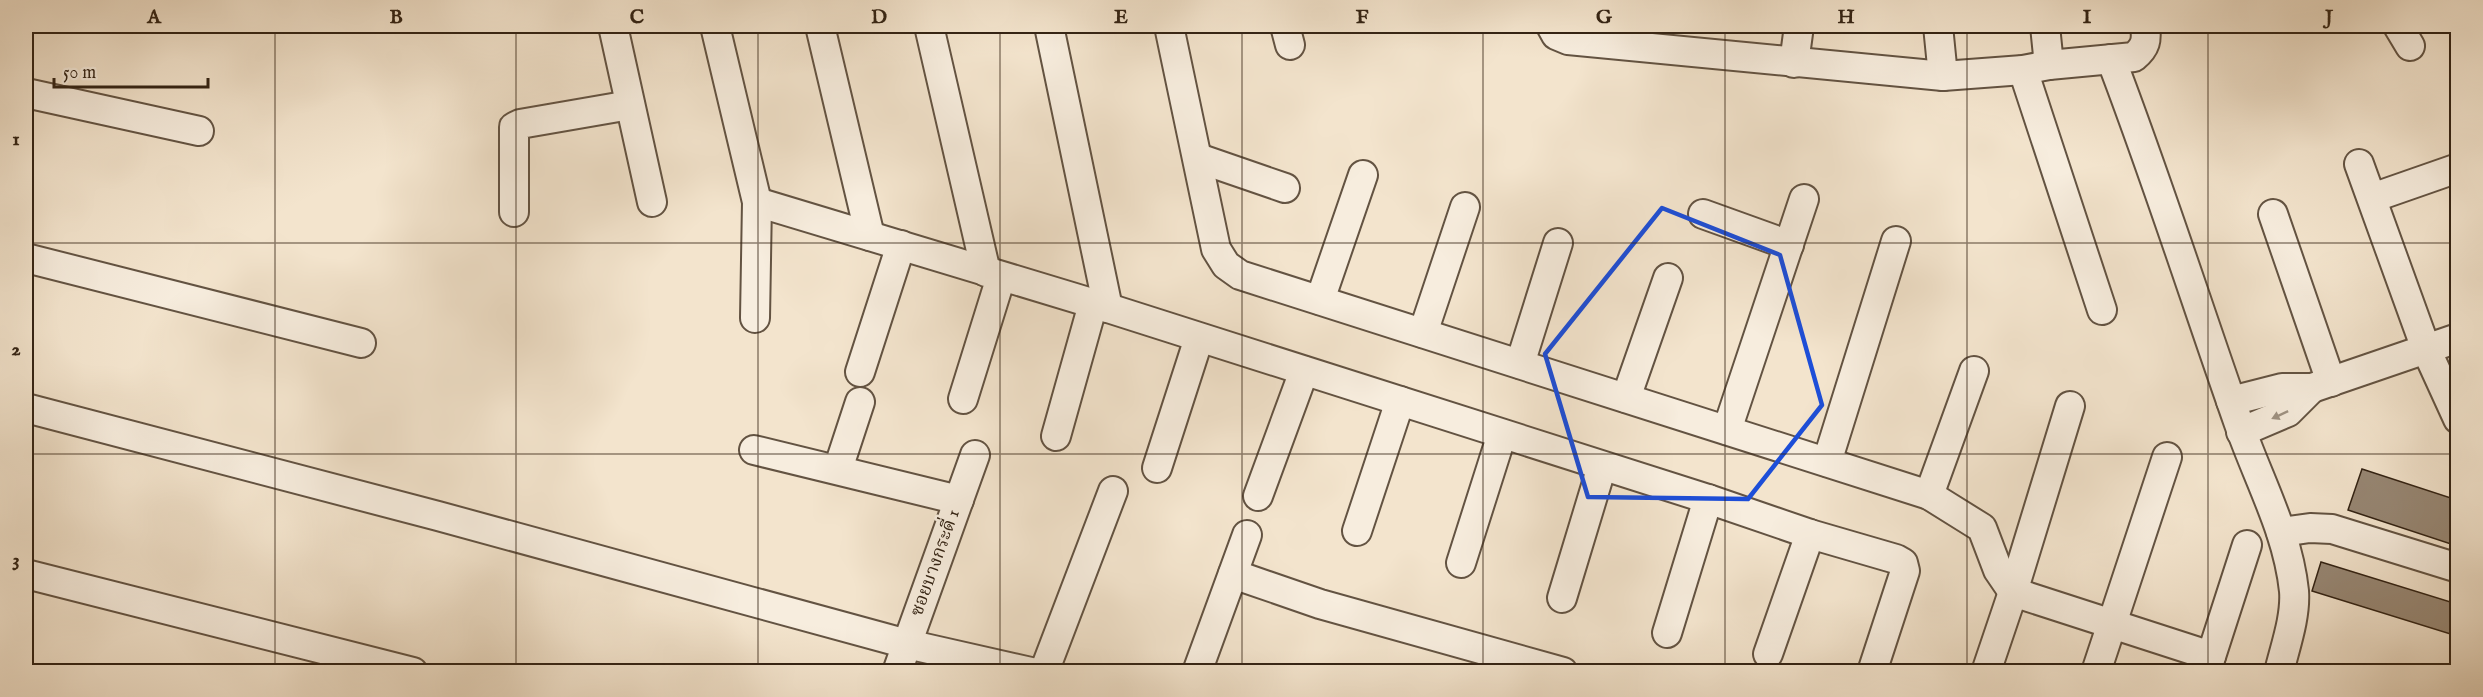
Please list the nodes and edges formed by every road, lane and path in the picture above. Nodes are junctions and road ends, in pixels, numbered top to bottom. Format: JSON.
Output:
{"nodes":[{"id":1,"x":613,"y":26,"type":"edge"},
{"id":2,"x":715,"y":26,"type":"edge"},
{"id":3,"x":820,"y":26,"type":"edge"},
{"id":4,"x":929,"y":26,"type":"edge"},
{"id":5,"x":1048,"y":26,"type":"edge"},
{"id":6,"x":1169,"y":26,"type":"edge"},
{"id":7,"x":1551,"y":26,"type":"edge"},
{"id":8,"x":1799,"y":26,"type":"edge"},
{"id":9,"x":1938,"y":26,"type":"edge"},
{"id":10,"x":2045,"y":26,"type":"edge"},
{"id":11,"x":2145,"y":26,"type":"edge"},
{"id":12,"x":2111,"y":59,"type":"junction"},
{"id":13,"x":1794,"y":63,"type":"junction"},
{"id":14,"x":2036,"y":68,"type":"junction"},
{"id":15,"x":1943,"y":76,"type":"junction"},
{"id":16,"x":26,"y":93,"type":"edge"},
{"id":17,"x":630,"y":105,"type":"junction"},
{"id":18,"x":199,"y":131,"type":"dead end"},
{"id":19,"x":1198,"y":158,"type":"junction"},
{"id":20,"x":2359,"y":164,"type":"dead end"},
{"id":21,"x":2457,"y":168,"type":"edge"},
{"id":22,"x":1363,"y":175,"type":"dead end"},
{"id":23,"x":1285,"y":188,"type":"dead end"},
{"id":24,"x":2372,"y":198,"type":"junction"},
{"id":25,"x":1804,"y":199,"type":"dead end"},
{"id":26,"x":652,"y":202,"type":"dead end"},
{"id":27,"x":757,"y":202,"type":"junction"},
{"id":28,"x":1465,"y":207,"type":"dead end"},
{"id":29,"x":514,"y":212,"type":"dead end"},
{"id":30,"x":1703,"y":214,"type":"dead end"},
{"id":31,"x":2273,"y":214,"type":"dead end"},
{"id":32,"x":870,"y":236,"type":"junction"},
{"id":33,"x":1896,"y":241,"type":"dead end"},
{"id":34,"x":1558,"y":243,"type":"dead end"},
{"id":35,"x":1789,"y":245,"type":"junction"},
{"id":36,"x":901,"y":246,"type":"junction"},
{"id":37,"x":26,"y":258,"type":"edge"},
{"id":38,"x":993,"y":274,"type":"junction"},
{"id":39,"x":1668,"y":278,"type":"dead end"},
{"id":40,"x":1320,"y":300,"type":"junction"},
{"id":41,"x":1101,"y":306,"type":"junction"},
{"id":42,"x":2102,"y":310,"type":"dead end"},
{"id":43,"x":755,"y":318,"type":"dead end"},
{"id":44,"x":1423,"y":333,"type":"junction"},
{"id":45,"x":1199,"y":338,"type":"junction"},
{"id":46,"x":2457,"y":338,"type":"edge"},
{"id":47,"x":361,"y":343,"type":"dead end"},
{"id":48,"x":2426,"y":349,"type":"junction"},
{"id":49,"x":1520,"y":364,"type":"junction"},
{"id":50,"x":1304,"y":371,"type":"junction"},
{"id":51,"x":1974,"y":371,"type":"dead end"},
{"id":52,"x":860,"y":372,"type":"dead end"},
{"id":53,"x":2322,"y":385,"type":"junction"},
{"id":54,"x":1626,"y":398,"type":"junction"},
{"id":55,"x":963,"y":399,"type":"dead end"},
{"id":56,"x":1400,"y":401,"type":"junction"},
{"id":57,"x":2231,"y":401,"type":"junction"},
{"id":58,"x":860,"y":402,"type":"dead end"},
{"id":59,"x":2070,"y":406,"type":"dead end"},
{"id":60,"x":26,"y":408,"type":"edge"},
{"id":61,"x":2457,"y":419,"type":"edge"},
{"id":62,"x":1727,"y":430,"type":"junction"},
{"id":63,"x":2241,"y":432,"type":"junction"},
{"id":64,"x":1502,"y":434,"type":"junction"},
{"id":65,"x":1056,"y":436,"type":"dead end"},
{"id":66,"x":754,"y":450,"type":"dead end"},
{"id":67,"x":975,"y":455,"type":"dead end"},
{"id":68,"x":2167,"y":457,"type":"dead end"},
{"id":69,"x":1827,"y":462,"type":"junction"},
{"id":70,"x":1602,"y":466,"type":"junction"},
{"id":71,"x":1157,"y":468,"type":"dead end"},
{"id":72,"x":838,"y":470,"type":"junction"},
{"id":73,"x":1113,"y":491,"type":"dead end"},
{"id":74,"x":1929,"y":495,"type":"junction"},
{"id":75,"x":1258,"y":496,"type":"dead end"},
{"id":76,"x":1708,"y":499,"type":"junction"},
{"id":77,"x":959,"y":500,"type":"junction"},
{"id":78,"x":1357,"y":531,"type":"dead end"},
{"id":79,"x":2282,"y":532,"type":"junction"},
{"id":80,"x":1810,"y":534,"type":"junction"},
{"id":81,"x":1247,"y":535,"type":"dead end"},
{"id":82,"x":2247,"y":545,"type":"dead end"},
{"id":83,"x":1461,"y":563,"type":"dead end"},
{"id":84,"x":2457,"y":568,"type":"edge"},
{"id":85,"x":26,"y":574,"type":"edge"},
{"id":86,"x":1233,"y":574,"type":"junction"},
{"id":87,"x":2013,"y":592,"type":"junction"},
{"id":88,"x":1562,"y":598,"type":"dead end"},
{"id":89,"x":2113,"y":623,"type":"junction"},
{"id":90,"x":1667,"y":633,"type":"dead end"},
{"id":91,"x":907,"y":644,"type":"junction"},
{"id":92,"x":1768,"y":654,"type":"dead end"},
{"id":93,"x":2209,"y":664,"type":"edge"},
{"id":94,"x":413,"y":672,"type":"edge"},
{"id":95,"x":897,"y":672,"type":"edge"},
{"id":96,"x":1031,"y":672,"type":"edge"},
{"id":97,"x":1044,"y":672,"type":"edge"},
{"id":98,"x":1197,"y":672,"type":"edge"},
{"id":99,"x":1563,"y":672,"type":"edge"},
{"id":100,"x":1872,"y":672,"type":"edge"},
{"id":101,"x":1986,"y":672,"type":"edge"},
{"id":102,"x":2097,"y":672,"type":"edge"},
{"id":103,"x":2278,"y":672,"type":"edge"}],
"edges":[{"from":1,"to":17,"type":"street"},
{"from":2,"to":27,"type":"street"},
{"from":3,"to":32,"type":"street"},
{"from":4,"to":38,"type":"street"},
{"from":5,"to":41,"type":"street"},
{"from":6,"to":19,"type":"street"},
{"from":7,"to":13,"type":"street"},
{"from":8,"to":13,"type":"street"},
{"from":9,"to":15,"type":"street"},
{"from":10,"to":14,"type":"street"},
{"from":11,"to":12,"type":"street"},
{"from":12,"to":14,"type":"street"},
{"from":12,"to":57,"type":"street"},
{"from":13,"to":15,"type":"street"},
{"from":14,"to":15,"type":"street"},
{"from":14,"to":42,"type":"street"},
{"from":16,"to":18,"type":"street"},
{"from":17,"to":26,"type":"street"},
{"from":17,"to":29,"type":"street"},
{"from":19,"to":23,"type":"street"},
{"from":19,"to":40,"type":"street"},
{"from":20,"to":24,"type":"street"},
{"from":21,"to":24,"type":"street"},
{"from":22,"to":40,"type":"street"},
{"from":24,"to":48,"type":"street"},
{"from":25,"to":35,"type":"street"},
{"from":27,"to":32,"type":"street"},
{"from":27,"to":43,"type":"street"},
{"from":28,"to":44,"type":"street"},
{"from":30,"to":35,"type":"street"},
{"from":31,"to":53,"type":"street"},
{"from":32,"to":36,"type":"street"},
{"from":33,"to":69,"type":"street"},
{"from":34,"to":49,"type":"street"},
{"from":35,"to":62,"type":"street"},
{"from":36,"to":38,"type":"street"},
{"from":36,"to":52,"type":"street"},
{"from":37,"to":47,"type":"street"},
{"from":38,"to":41,"type":"street"},
{"from":38,"to":55,"type":"street"},
{"from":39,"to":54,"type":"street"},
{"from":40,"to":44,"type":"street"},
{"from":41,"to":45,"type":"street"},
{"from":41,"to":65,"type":"street"},
{"from":44,"to":49,"type":"street"},
{"from":45,"to":50,"type":"street"},
{"from":45,"to":71,"type":"street"},
{"from":46,"to":48,"type":"street"},
{"from":48,"to":53,"type":"street"},
{"from":48,"to":61,"type":"street"},
{"from":49,"to":54,"type":"street"},
{"from":50,"to":56,"type":"street"},
{"from":50,"to":75,"type":"street"},
{"from":51,"to":74,"type":"street"},
{"from":53,"to":57,"type":"street"},
{"from":53,"to":63,"type":"street","one_way":true},
{"from":54,"to":62,"type":"street"},
{"from":56,"to":64,"type":"street"},
{"from":56,"to":78,"type":"street"},
{"from":57,"to":63,"type":"street"},
{"from":58,"to":72,"type":"street"},
{"from":59,"to":87,"type":"street"},
{"from":60,"to":91,"type":"street"},
{"from":62,"to":69,"type":"street"},
{"from":63,"to":79,"type":"street"},
{"from":64,"to":70,"type":"street"},
{"from":64,"to":83,"type":"street"},
{"from":66,"to":72,"type":"street"},
{"from":67,"to":77,"type":"street","name":"ซอยบางกระดี่ 1"},
{"from":68,"to":89,"type":"street"},
{"from":69,"to":74,"type":"street"},
{"from":70,"to":76,"type":"street"},
{"from":70,"to":88,"type":"street"},
{"from":72,"to":77,"type":"street"},
{"from":73,"to":97,"type":"street"},
{"from":74,"to":87,"type":"street"},
{"from":76,"to":80,"type":"street"},
{"from":76,"to":90,"type":"street"},
{"from":77,"to":91,"type":"street","name":"ซอยบางกระดี่ 1"},
{"from":79,"to":84,"type":"street"},
{"from":79,"to":103,"type":"street"},
{"from":80,"to":92,"type":"street"},
{"from":80,"to":100,"type":"street"},
{"from":81,"to":86,"type":"street"},
{"from":82,"to":93,"type":"street"},
{"from":85,"to":94,"type":"street"},
{"from":86,"to":98,"type":"street"},
{"from":86,"to":99,"type":"street"},
{"from":87,"to":89,"type":"street"},
{"from":87,"to":101,"type":"street"},
{"from":89,"to":93,"type":"street"},
{"from":89,"to":102,"type":"street"},
{"from":91,"to":95,"type":"street","name":"ซอยบางกระดี่ 1"},
{"from":91,"to":96,"type":"street"}]}
